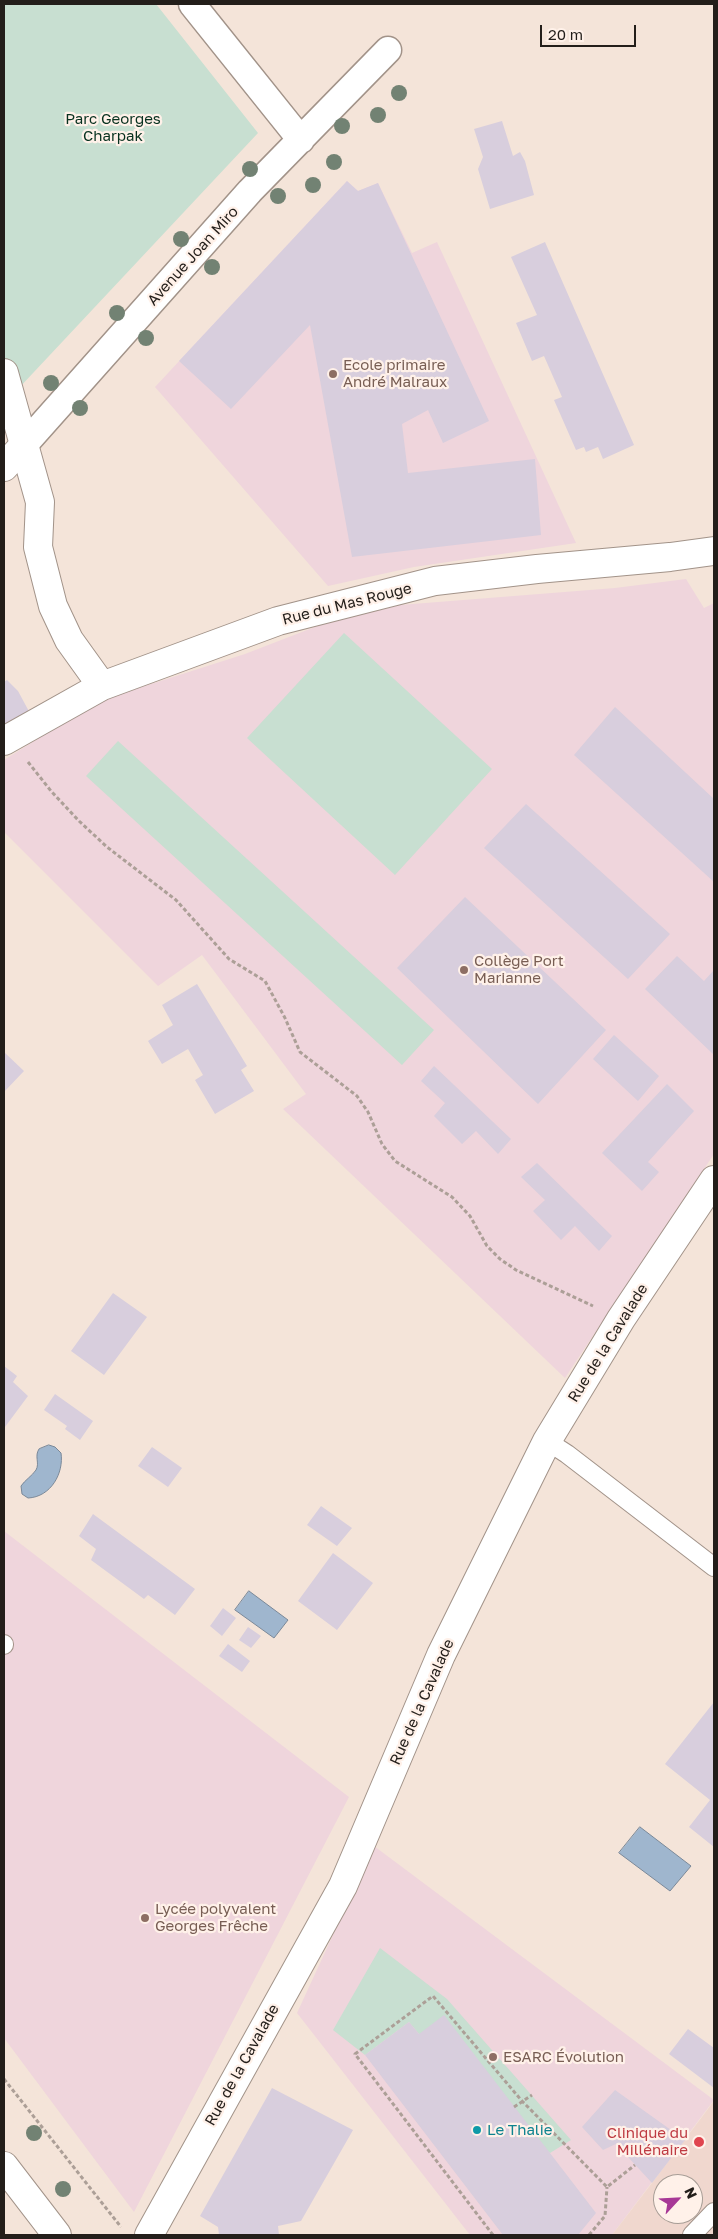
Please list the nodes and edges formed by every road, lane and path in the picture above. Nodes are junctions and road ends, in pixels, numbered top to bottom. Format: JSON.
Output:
{"nodes":[{"id":1,"x":192,"y":4,"type":"edge"},
{"id":2,"x":388,"y":50,"type":"dead end"},
{"id":3,"x":301,"y":140,"type":"junction"},
{"id":4,"x":4,"y":373,"type":"edge"},
{"id":5,"x":24,"y":446,"type":"junction"},
{"id":6,"x":4,"y":467,"type":"edge"},
{"id":7,"x":714,"y":551,"type":"edge"},
{"id":8,"x":102,"y":686,"type":"junction"},
{"id":9,"x":14,"y":736,"type":"edge"},
{"id":10,"x":714,"y":1180,"type":"edge"},
{"id":11,"x":620,"y":1319,"type":"junction"},
{"id":12,"x":547,"y":1442,"type":"junction"},
{"id":13,"x":714,"y":1568,"type":"edge"},
{"id":14,"x":4,"y":2079,"type":"edge"},
{"id":15,"x":532,"y":2095,"type":"dead end"},
{"id":16,"x":522,"y":2101,"type":"junction"},
{"id":17,"x":514,"y":2107,"type":"dead end"},
{"id":18,"x":635,"y":2165,"type":"dead end"},
{"id":19,"x":4,"y":2166,"type":"edge"},
{"id":20,"x":607,"y":2187,"type":"junction"},
{"id":21,"x":714,"y":2212,"type":"edge"},
{"id":22,"x":122,"y":2228,"type":"dead end"},
{"id":23,"x":57,"y":2235,"type":"edge"},
{"id":24,"x":149,"y":2235,"type":"edge"},
{"id":25,"x":494,"y":2235,"type":"edge"},
{"id":26,"x":589,"y":2235,"type":"edge"},
{"id":27,"x":692,"y":2235,"type":"edge"}],
"edges":[{"from":1,"to":3,"type":"street"},
{"from":2,"to":3,"type":"street","name":"Avenue Joan Miro"},
{"from":3,"to":5,"type":"street","name":"Avenue Joan Miro"},
{"from":4,"to":5,"type":"street"},
{"from":5,"to":6,"type":"street","name":"Avenue Joan Miro"},
{"from":5,"to":8,"type":"street"},
{"from":7,"to":8,"type":"street","name":"Rue du Mas Rouge"},
{"from":8,"to":9,"type":"street","name":"Rue du Mas Rouge"},
{"from":9,"to":11,"type":"path"},
{"from":10,"to":11,"type":"street","name":"Rue de la Cavalade"},
{"from":11,"to":12,"type":"street","name":"Rue de la Cavalade"},
{"from":12,"to":13,"type":"lane"},
{"from":12,"to":24,"type":"street","name":"Rue de la Cavalade"},
{"from":14,"to":22,"type":"path"},
{"from":15,"to":16,"type":"path"},
{"from":16,"to":17,"type":"path"},
{"from":16,"to":20,"type":"path"},
{"from":16,"to":25,"type":"path"},
{"from":18,"to":20,"type":"path"},
{"from":19,"to":23,"type":"street"},
{"from":20,"to":26,"type":"path"},
{"from":21,"to":27,"type":"lane"}]}
